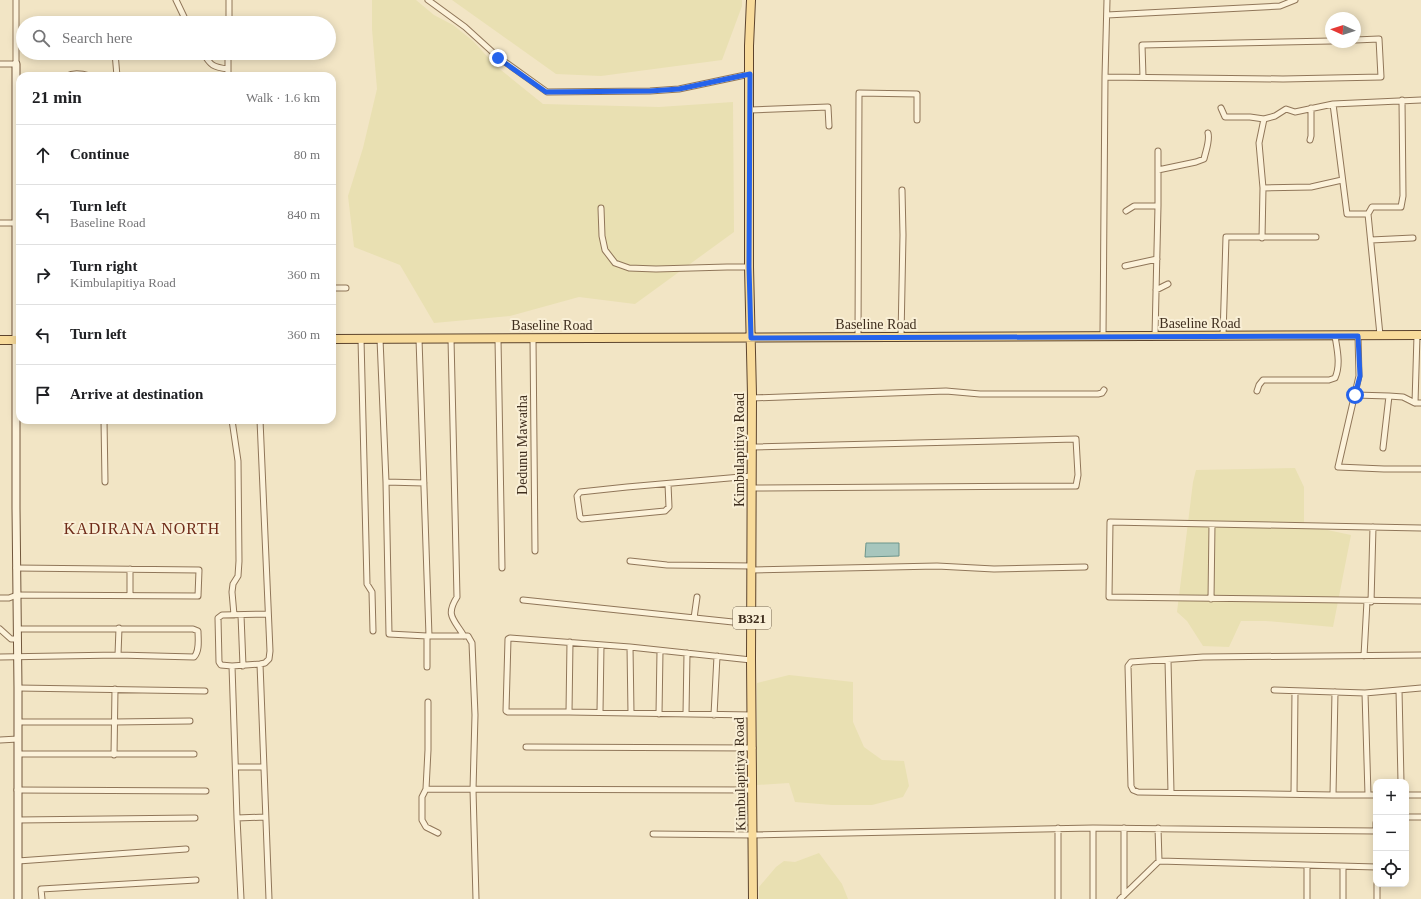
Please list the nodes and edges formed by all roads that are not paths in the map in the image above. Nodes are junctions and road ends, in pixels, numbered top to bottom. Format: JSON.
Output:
{"nodes":[{"id":1,"x":16,"y":0,"type":"edge"},
{"id":2,"x":176,"y":0,"type":"edge"},
{"id":3,"x":230,"y":0,"type":"edge"},
{"id":4,"x":428,"y":0,"type":"edge"},
{"id":5,"x":752,"y":0,"type":"edge"},
{"id":6,"x":1107,"y":0,"type":"edge"},
{"id":7,"x":1295,"y":0,"type":"edge"},
{"id":8,"x":1107,"y":15,"type":"junction"},
{"id":9,"x":184,"y":16,"type":"edge"},
{"id":10,"x":229,"y":16,"type":"edge"},
{"id":11,"x":1325,"y":40,"type":"edge"},
{"id":12,"x":1361,"y":40,"type":"edge"},
{"id":13,"x":115,"y":60,"type":"edge"},
{"id":14,"x":207,"y":60,"type":"edge"},
{"id":15,"x":228,"y":60,"type":"edge"},
{"id":16,"x":0,"y":64,"type":"edge"},
{"id":17,"x":16,"y":64,"type":"junction"},
{"id":18,"x":228,"y":69,"type":"joint"},
{"id":19,"x":17,"y":72,"type":"edge"},
{"id":20,"x":116,"y":72,"type":"edge"},
{"id":21,"x":750,"y":74,"type":"junction"},
{"id":22,"x":1105,"y":77,"type":"junction"},
{"id":23,"x":1143,"y":77,"type":"junction"},
{"id":24,"x":1402,"y":100,"type":"junction"},
{"id":25,"x":1421,"y":100,"type":"edge"},
{"id":26,"x":1333,"y":104,"type":"junction"},
{"id":27,"x":1221,"y":108,"type":"dead end"},
{"id":28,"x":1312,"y":108,"type":"junction"},
{"id":29,"x":750,"y":110,"type":"junction"},
{"id":30,"x":1264,"y":119,"type":"junction"},
{"id":31,"x":917,"y":120,"type":"dead end"},
{"id":32,"x":829,"y":126,"type":"dead end"},
{"id":33,"x":1208,"y":133,"type":"dead end"},
{"id":34,"x":1310,"y":140,"type":"dead end"},
{"id":35,"x":1158,"y":151,"type":"dead end"},
{"id":36,"x":1158,"y":170,"type":"junction"},
{"id":37,"x":1342,"y":180,"type":"junction"},
{"id":38,"x":1263,"y":188,"type":"junction"},
{"id":39,"x":902,"y":190,"type":"dead end"},
{"id":40,"x":1158,"y":206,"type":"junction"},
{"id":41,"x":601,"y":208,"type":"dead end"},
{"id":42,"x":1126,"y":211,"type":"dead end"},
{"id":43,"x":1368,"y":214,"type":"junction"},
{"id":44,"x":0,"y":223,"type":"edge"},
{"id":45,"x":16,"y":223,"type":"edge"},
{"id":46,"x":1316,"y":237,"type":"dead end"},
{"id":47,"x":1262,"y":238,"type":"junction"},
{"id":48,"x":1413,"y":238,"type":"dead end"},
{"id":49,"x":1371,"y":240,"type":"junction"},
{"id":50,"x":1157,"y":259,"type":"junction"},
{"id":51,"x":1125,"y":266,"type":"dead end"},
{"id":52,"x":749,"y":267,"type":"junction"},
{"id":53,"x":1168,"y":284,"type":"dead end"},
{"id":54,"x":336,"y":288,"type":"edge"},
{"id":55,"x":346,"y":288,"type":"dead end"},
{"id":56,"x":1156,"y":290,"type":"junction"},
{"id":57,"x":1380,"y":335,"type":"junction"},
{"id":58,"x":1419,"y":335,"type":"edge"},
{"id":59,"x":1103,"y":336,"type":"junction"},
{"id":60,"x":1155,"y":336,"type":"junction"},
{"id":61,"x":1223,"y":336,"type":"junction"},
{"id":62,"x":1335,"y":336,"type":"junction"},
{"id":63,"x":1358,"y":336,"type":"junction"},
{"id":64,"x":858,"y":337,"type":"junction"},
{"id":65,"x":901,"y":337,"type":"junction"},
{"id":66,"x":533,"y":338,"type":"junction"},
{"id":67,"x":751,"y":338,"type":"junction"},
{"id":68,"x":336,"y":339,"type":"edge"},
{"id":69,"x":361,"y":339,"type":"junction"},
{"id":70,"x":380,"y":339,"type":"junction"},
{"id":71,"x":419,"y":339,"type":"junction"},
{"id":72,"x":451,"y":339,"type":"junction"},
{"id":73,"x":498,"y":339,"type":"junction"},
{"id":74,"x":0,"y":340,"type":"edge"},
{"id":75,"x":16,"y":340,"type":"edge"},
{"id":76,"x":1104,"y":390,"type":"dead end"},
{"id":77,"x":1257,"y":391,"type":"dead end"},
{"id":78,"x":1355,"y":395,"type":"junction"},
{"id":79,"x":1389,"y":396,"type":"junction"},
{"id":80,"x":752,"y":398,"type":"junction"},
{"id":81,"x":1415,"y":403,"type":"junction"},
{"id":82,"x":1421,"y":403,"type":"edge"},
{"id":83,"x":17,"y":424,"type":"edge"},
{"id":84,"x":104,"y":424,"type":"edge"},
{"id":85,"x":233,"y":424,"type":"edge"},
{"id":86,"x":260,"y":424,"type":"edge"},
{"id":87,"x":752,"y":447,"type":"junction"},
{"id":88,"x":1383,"y":448,"type":"dead end"},
{"id":89,"x":1413,"y":468,"type":"dead end"},
{"id":90,"x":1421,"y":468,"type":"edge"},
{"id":91,"x":752,"y":476,"type":"junction"},
{"id":92,"x":105,"y":482,"type":"dead end"},
{"id":93,"x":386,"y":482,"type":"junction"},
{"id":94,"x":424,"y":483,"type":"junction"},
{"id":95,"x":668,"y":484,"type":"junction"},
{"id":96,"x":752,"y":488,"type":"junction"},
{"id":97,"x":1212,"y":524,"type":"junction"},
{"id":98,"x":1373,"y":527,"type":"junction"},
{"id":99,"x":1421,"y":528,"type":"edge"},
{"id":100,"x":535,"y":551,"type":"dead end"},
{"id":101,"x":630,"y":561,"type":"dead end"},
{"id":102,"x":1085,"y":566,"type":"dead end"},
{"id":103,"x":16,"y":568,"type":"junction"},
{"id":104,"x":502,"y":568,"type":"dead end"},
{"id":105,"x":752,"y":568,"type":"junction"},
{"id":106,"x":130,"y":569,"type":"junction"},
{"id":107,"x":17,"y":595,"type":"junction"},
{"id":108,"x":130,"y":595,"type":"junction"},
{"id":109,"x":696,"y":597,"type":"dead end"},
{"id":110,"x":0,"y":598,"type":"edge"},
{"id":111,"x":1211,"y":599,"type":"junction"},
{"id":112,"x":523,"y":600,"type":"dead end"},
{"id":113,"x":1421,"y":601,"type":"edge"},
{"id":114,"x":1369,"y":602,"type":"junction"},
{"id":115,"x":268,"y":614,"type":"junction"},
{"id":116,"x":234,"y":615,"type":"junction"},
{"id":117,"x":241,"y":615,"type":"junction"},
{"id":118,"x":694,"y":618,"type":"junction"},
{"id":119,"x":752,"y":624,"type":"junction"},
{"id":120,"x":119,"y":628,"type":"junction"},
{"id":121,"x":0,"y":629,"type":"edge"},
{"id":122,"x":17,"y":629,"type":"junction"},
{"id":123,"x":373,"y":631,"type":"dead end"},
{"id":124,"x":428,"y":636,"type":"junction"},
{"id":125,"x":464,"y":636,"type":"junction"},
{"id":126,"x":17,"y":639,"type":"junction"},
{"id":127,"x":570,"y":642,"type":"junction"},
{"id":128,"x":601,"y":645,"type":"junction"},
{"id":129,"x":630,"y":648,"type":"junction"},
{"id":130,"x":660,"y":651,"type":"junction"},
{"id":131,"x":687,"y":653,"type":"junction"},
{"id":132,"x":118,"y":655,"type":"junction"},
{"id":133,"x":1421,"y":655,"type":"edge"},
{"id":134,"x":717,"y":656,"type":"junction"},
{"id":135,"x":1364,"y":656,"type":"junction"},
{"id":136,"x":0,"y":657,"type":"edge"},
{"id":137,"x":17,"y":657,"type":"junction"},
{"id":138,"x":751,"y":660,"type":"junction"},
{"id":139,"x":1168,"y":660,"type":"junction"},
{"id":140,"x":260,"y":664,"type":"junction"},
{"id":141,"x":232,"y":666,"type":"junction"},
{"id":142,"x":243,"y":666,"type":"junction"},
{"id":143,"x":427,"y":667,"type":"dead end"},
{"id":144,"x":18,"y":688,"type":"junction"},
{"id":145,"x":1421,"y":688,"type":"edge"},
{"id":146,"x":115,"y":689,"type":"junction"},
{"id":147,"x":1274,"y":690,"type":"dead end"},
{"id":148,"x":1399,"y":690,"type":"junction"},
{"id":149,"x":205,"y":691,"type":"dead end"},
{"id":150,"x":1294,"y":691,"type":"junction"},
{"id":151,"x":1335,"y":692,"type":"junction"},
{"id":152,"x":1366,"y":693,"type":"junction"},
{"id":153,"x":428,"y":702,"type":"dead end"},
{"id":154,"x":568,"y":712,"type":"junction"},
{"id":155,"x":600,"y":712,"type":"junction"},
{"id":156,"x":631,"y":713,"type":"junction"},
{"id":157,"x":659,"y":714,"type":"junction"},
{"id":158,"x":686,"y":714,"type":"junction"},
{"id":159,"x":714,"y":715,"type":"junction"},
{"id":160,"x":752,"y":716,"type":"junction"},
{"id":161,"x":190,"y":721,"type":"dead end"},
{"id":162,"x":18,"y":722,"type":"junction"},
{"id":163,"x":114,"y":722,"type":"junction"},
{"id":164,"x":18,"y":739,"type":"junction"},
{"id":165,"x":0,"y":740,"type":"edge"},
{"id":166,"x":526,"y":747,"type":"dead end"},
{"id":167,"x":753,"y":748,"type":"junction"},
{"id":168,"x":18,"y":754,"type":"junction"},
{"id":169,"x":194,"y":754,"type":"dead end"},
{"id":170,"x":114,"y":755,"type":"junction"},
{"id":171,"x":263,"y":767,"type":"junction"},
{"id":172,"x":236,"y":768,"type":"junction"},
{"id":173,"x":1401,"y":779,"type":"edge"},
{"id":174,"x":426,"y":789,"type":"junction"},
{"id":175,"x":18,"y":790,"type":"junction"},
{"id":176,"x":474,"y":790,"type":"junction"},
{"id":177,"x":753,"y":790,"type":"junction"},
{"id":178,"x":206,"y":791,"type":"dead end"},
{"id":179,"x":1171,"y":792,"type":"junction"},
{"id":180,"x":1294,"y":794,"type":"junction"},
{"id":181,"x":1333,"y":795,"type":"junction"},
{"id":182,"x":1368,"y":795,"type":"junction"},
{"id":183,"x":1373,"y":795,"type":"edge"},
{"id":184,"x":1409,"y":795,"type":"edge"},
{"id":185,"x":1421,"y":795,"type":"edge"},
{"id":186,"x":266,"y":817,"type":"junction"},
{"id":187,"x":1409,"y":817,"type":"edge"},
{"id":188,"x":1421,"y":817,"type":"edge"},
{"id":189,"x":195,"y":818,"type":"dead end"},
{"id":190,"x":237,"y":818,"type":"junction"},
{"id":191,"x":18,"y":820,"type":"junction"},
{"id":192,"x":1058,"y":828,"type":"junction"},
{"id":193,"x":1093,"y":828,"type":"junction"},
{"id":194,"x":1124,"y":828,"type":"junction"},
{"id":195,"x":1158,"y":828,"type":"junction"},
{"id":196,"x":1373,"y":830,"type":"edge"},
{"id":197,"x":438,"y":832,"type":"dead end"},
{"id":198,"x":653,"y":834,"type":"dead end"},
{"id":199,"x":753,"y":835,"type":"junction"},
{"id":200,"x":186,"y":849,"type":"dead end"},
{"id":201,"x":18,"y":861,"type":"junction"},
{"id":202,"x":1159,"y":861,"type":"junction"},
{"id":203,"x":1306,"y":866,"type":"junction"},
{"id":204,"x":1343,"y":867,"type":"junction"},
{"id":205,"x":1373,"y":867,"type":"edge"},
{"id":206,"x":196,"y":880,"type":"dead end"},
{"id":207,"x":1377,"y":887,"type":"edge"},
{"id":208,"x":1124,"y":895,"type":"junction"},
{"id":209,"x":18,"y":899,"type":"edge"},
{"id":210,"x":42,"y":899,"type":"edge"},
{"id":211,"x":241,"y":899,"type":"edge"},
{"id":212,"x":269,"y":899,"type":"edge"},
{"id":213,"x":476,"y":899,"type":"edge"},
{"id":214,"x":753,"y":899,"type":"edge"},
{"id":215,"x":1058,"y":899,"type":"edge"},
{"id":216,"x":1093,"y":899,"type":"edge"},
{"id":217,"x":1120,"y":899,"type":"edge"},
{"id":218,"x":1307,"y":899,"type":"edge"},
{"id":219,"x":1342,"y":899,"type":"edge"},
{"id":220,"x":1377,"y":899,"type":"edge"}],
"edges":[{"from":1,"to":17,"type":"street"},
{"from":2,"to":9,"type":"street"},
{"from":3,"to":10,"type":"street"},
{"from":4,"to":21,"type":"street"},
{"from":5,"to":21,"type":"main road","name":"Kimbulapitiya Road","number":"B321"},
{"from":6,"to":8,"type":"street"},
{"from":7,"to":8,"type":"street"},
{"from":8,"to":22,"type":"street"},
{"from":11,"to":23,"type":"street"},
{"from":12,"to":23,"type":"street"},
{"from":13,"to":20,"type":"street"},
{"from":14,"to":18,"type":"street"},
{"from":15,"to":18,"type":"street"},
{"from":16,"to":17,"type":"street"},
{"from":17,"to":19,"type":"street"},
{"from":21,"to":29,"type":"main road","name":"Kimbulapitiya Road","number":"B321"},
{"from":22,"to":23,"type":"street"},
{"from":22,"to":59,"type":"street"},
{"from":24,"to":25,"type":"street"},
{"from":24,"to":26,"type":"street"},
{"from":24,"to":43,"type":"street"},
{"from":26,"to":28,"type":"street"},
{"from":26,"to":37,"type":"street"},
{"from":27,"to":30,"type":"street"},
{"from":28,"to":30,"type":"street"},
{"from":28,"to":34,"type":"street"},
{"from":29,"to":32,"type":"street"},
{"from":29,"to":52,"type":"main road","name":"Kimbulapitiya Road","number":"B321"},
{"from":30,"to":38,"type":"street"},
{"from":31,"to":64,"type":"street"},
{"from":33,"to":36,"type":"street"},
{"from":35,"to":36,"type":"street"},
{"from":36,"to":40,"type":"street"},
{"from":37,"to":38,"type":"street"},
{"from":37,"to":43,"type":"street"},
{"from":38,"to":47,"type":"street"},
{"from":39,"to":65,"type":"street"},
{"from":40,"to":42,"type":"street"},
{"from":40,"to":50,"type":"street"},
{"from":41,"to":52,"type":"street"},
{"from":43,"to":49,"type":"street"},
{"from":44,"to":45,"type":"street"},
{"from":46,"to":47,"type":"street"},
{"from":47,"to":61,"type":"street"},
{"from":48,"to":49,"type":"street"},
{"from":49,"to":57,"type":"street"},
{"from":50,"to":51,"type":"street"},
{"from":50,"to":56,"type":"street"},
{"from":52,"to":67,"type":"main road","name":"Kimbulapitiya Road","number":"B321"},
{"from":53,"to":56,"type":"street"},
{"from":54,"to":55,"type":"street"},
{"from":56,"to":60,"type":"street"},
{"from":57,"to":58,"type":"main road","name":"Baseline Road"},
{"from":57,"to":63,"type":"main road","name":"Baseline Road"},
{"from":58,"to":81,"type":"street"},
{"from":59,"to":60,"type":"main road","name":"Baseline Road"},
{"from":59,"to":65,"type":"main road","name":"Baseline Road"},
{"from":60,"to":61,"type":"main road","name":"Baseline Road"},
{"from":61,"to":62,"type":"main road","name":"Baseline Road"},
{"from":62,"to":63,"type":"main road","name":"Baseline Road"},
{"from":62,"to":77,"type":"street"},
{"from":63,"to":78,"type":"street"},
{"from":64,"to":65,"type":"main road","name":"Baseline Road"},
{"from":64,"to":67,"type":"main road","name":"Baseline Road"},
{"from":66,"to":67,"type":"main road","name":"Baseline Road"},
{"from":66,"to":73,"type":"main road","name":"Baseline Road"},
{"from":66,"to":100,"type":"street","name":"Dedunu Mawatha"},
{"from":67,"to":80,"type":"main road","name":"Kimbulapitiya Road","number":"B321"},
{"from":68,"to":69,"type":"main road","name":"Baseline Road"},
{"from":69,"to":70,"type":"main road","name":"Baseline Road"},
{"from":69,"to":123,"type":"street"},
{"from":70,"to":71,"type":"main road","name":"Baseline Road"},
{"from":70,"to":93,"type":"street"},
{"from":71,"to":72,"type":"main road","name":"Baseline Road"},
{"from":71,"to":94,"type":"street"},
{"from":72,"to":73,"type":"main road","name":"Baseline Road"},
{"from":72,"to":125,"type":"street"},
{"from":73,"to":104,"type":"street"},
{"from":74,"to":75,"type":"main road"},
{"from":76,"to":80,"type":"street"},
{"from":78,"to":79,"type":"street"},
{"from":78,"to":90,"type":"street"},
{"from":79,"to":81,"type":"street"},
{"from":79,"to":88,"type":"street"},
{"from":80,"to":87,"type":"main road","name":"Kimbulapitiya Road","number":"B321"},
{"from":81,"to":82,"type":"street"},
{"from":83,"to":103,"type":"street"},
{"from":84,"to":92,"type":"street"},
{"from":85,"to":116,"type":"street"},
{"from":86,"to":115,"type":"street"},
{"from":87,"to":91,"type":"main road","name":"Kimbulapitiya Road","number":"B321"},
{"from":87,"to":96,"type":"street"},
{"from":89,"to":90,"type":"street"},
{"from":91,"to":95,"type":"street"},
{"from":91,"to":96,"type":"main road","name":"Kimbulapitiya Road","number":"B321"},
{"from":93,"to":94,"type":"street"},
{"from":93,"to":124,"type":"street"},
{"from":94,"to":124,"type":"street"},
{"from":95,"to":95,"type":"street"},
{"from":96,"to":105,"type":"main road","name":"Kimbulapitiya Road","number":"B321"},
{"from":97,"to":98,"type":"street"},
{"from":97,"to":111,"type":"street"},
{"from":97,"to":111,"type":"street"},
{"from":98,"to":99,"type":"street"},
{"from":98,"to":114,"type":"street"},
{"from":101,"to":105,"type":"street"},
{"from":102,"to":105,"type":"street"},
{"from":103,"to":106,"type":"street"},
{"from":103,"to":107,"type":"street"},
{"from":105,"to":119,"type":"main road","name":"Kimbulapitiya Road","number":"B321"},
{"from":106,"to":108,"type":"street"},
{"from":106,"to":108,"type":"street"},
{"from":107,"to":108,"type":"street"},
{"from":107,"to":110,"type":"street"},
{"from":107,"to":122,"type":"street"},
{"from":109,"to":118,"type":"street"},
{"from":111,"to":114,"type":"street"},
{"from":112,"to":118,"type":"street"},
{"from":113,"to":114,"type":"street"},
{"from":114,"to":135,"type":"street"},
{"from":115,"to":117,"type":"street"},
{"from":115,"to":140,"type":"street"},
{"from":116,"to":117,"type":"street"},
{"from":116,"to":141,"type":"street"},
{"from":117,"to":142,"type":"street"},
{"from":118,"to":119,"type":"street"},
{"from":119,"to":138,"type":"main road","name":"Kimbulapitiya Road","number":"B321"},
{"from":120,"to":122,"type":"street"},
{"from":120,"to":132,"type":"street"},
{"from":120,"to":132,"type":"street"},
{"from":121,"to":126,"type":"street"},
{"from":122,"to":126,"type":"street"},
{"from":124,"to":125,"type":"street"},
{"from":124,"to":143,"type":"street"},
{"from":125,"to":176,"type":"street"},
{"from":126,"to":137,"type":"street"},
{"from":127,"to":128,"type":"street"},
{"from":127,"to":154,"type":"street"},
{"from":127,"to":154,"type":"street"},
{"from":128,"to":129,"type":"street"},
{"from":128,"to":155,"type":"street"},
{"from":129,"to":130,"type":"street"},
{"from":129,"to":156,"type":"street"},
{"from":130,"to":131,"type":"street"},
{"from":130,"to":157,"type":"street"},
{"from":131,"to":134,"type":"street"},
{"from":131,"to":158,"type":"street"},
{"from":132,"to":137,"type":"street"},
{"from":133,"to":135,"type":"street"},
{"from":134,"to":138,"type":"street"},
{"from":134,"to":159,"type":"street"},
{"from":135,"to":139,"type":"street"},
{"from":136,"to":137,"type":"street"},
{"from":137,"to":144,"type":"street"},
{"from":138,"to":160,"type":"main road","name":"Kimbulapitiya Road","number":"B321"},
{"from":139,"to":179,"type":"street"},
{"from":139,"to":179,"type":"street"},
{"from":140,"to":142,"type":"street"},
{"from":140,"to":171,"type":"street"},
{"from":141,"to":142,"type":"street"},
{"from":141,"to":172,"type":"street"},
{"from":144,"to":146,"type":"street"},
{"from":144,"to":162,"type":"street"},
{"from":145,"to":148,"type":"street"},
{"from":146,"to":149,"type":"street"},
{"from":146,"to":163,"type":"street"},
{"from":147,"to":150,"type":"street"},
{"from":148,"to":152,"type":"street"},
{"from":148,"to":173,"type":"street"},
{"from":150,"to":151,"type":"street"},
{"from":150,"to":180,"type":"street"},
{"from":151,"to":152,"type":"street"},
{"from":151,"to":181,"type":"street"},
{"from":152,"to":182,"type":"street"},
{"from":153,"to":174,"type":"street"},
{"from":154,"to":155,"type":"street"},
{"from":155,"to":156,"type":"street"},
{"from":156,"to":157,"type":"street"},
{"from":157,"to":158,"type":"street"},
{"from":158,"to":159,"type":"street"},
{"from":159,"to":160,"type":"street"},
{"from":160,"to":167,"type":"main road","name":"Kimbulapitiya Road","number":"B321"},
{"from":161,"to":163,"type":"street"},
{"from":162,"to":163,"type":"street"},
{"from":162,"to":164,"type":"street"},
{"from":163,"to":170,"type":"street"},
{"from":164,"to":165,"type":"street"},
{"from":164,"to":168,"type":"street"},
{"from":166,"to":167,"type":"street"},
{"from":167,"to":177,"type":"main road","name":"Kimbulapitiya Road","number":"B321"},
{"from":168,"to":170,"type":"street"},
{"from":168,"to":175,"type":"street"},
{"from":169,"to":170,"type":"street"},
{"from":171,"to":172,"type":"street"},
{"from":171,"to":186,"type":"street"},
{"from":172,"to":190,"type":"street"},
{"from":174,"to":176,"type":"street"},
{"from":174,"to":197,"type":"street"},
{"from":175,"to":178,"type":"street"},
{"from":175,"to":191,"type":"street"},
{"from":176,"to":177,"type":"street"},
{"from":176,"to":213,"type":"street"},
{"from":177,"to":199,"type":"main road","name":"Kimbulapitiya Road","number":"B321"},
{"from":179,"to":180,"type":"street"},
{"from":180,"to":181,"type":"street"},
{"from":181,"to":182,"type":"street"},
{"from":182,"to":183,"type":"street"},
{"from":184,"to":185,"type":"street"},
{"from":186,"to":190,"type":"street"},
{"from":186,"to":212,"type":"street"},
{"from":187,"to":188,"type":"street"},
{"from":189,"to":191,"type":"street"},
{"from":190,"to":211,"type":"street"},
{"from":191,"to":201,"type":"street"},
{"from":192,"to":193,"type":"street"},
{"from":192,"to":199,"type":"street"},
{"from":192,"to":215,"type":"street"},
{"from":193,"to":194,"type":"street"},
{"from":193,"to":216,"type":"street"},
{"from":194,"to":195,"type":"street"},
{"from":194,"to":208,"type":"street"},
{"from":195,"to":196,"type":"street"},
{"from":195,"to":202,"type":"street"},
{"from":198,"to":199,"type":"street"},
{"from":199,"to":214,"type":"main road","name":"Kimbulapitiya Road","number":"B321"},
{"from":200,"to":201,"type":"street"},
{"from":201,"to":209,"type":"street"},
{"from":202,"to":203,"type":"street"},
{"from":202,"to":208,"type":"street"},
{"from":203,"to":204,"type":"street"},
{"from":203,"to":218,"type":"street"},
{"from":204,"to":205,"type":"street"},
{"from":204,"to":219,"type":"street"},
{"from":206,"to":210,"type":"street"},
{"from":207,"to":220,"type":"street"},
{"from":208,"to":217,"type":"street"}]}
